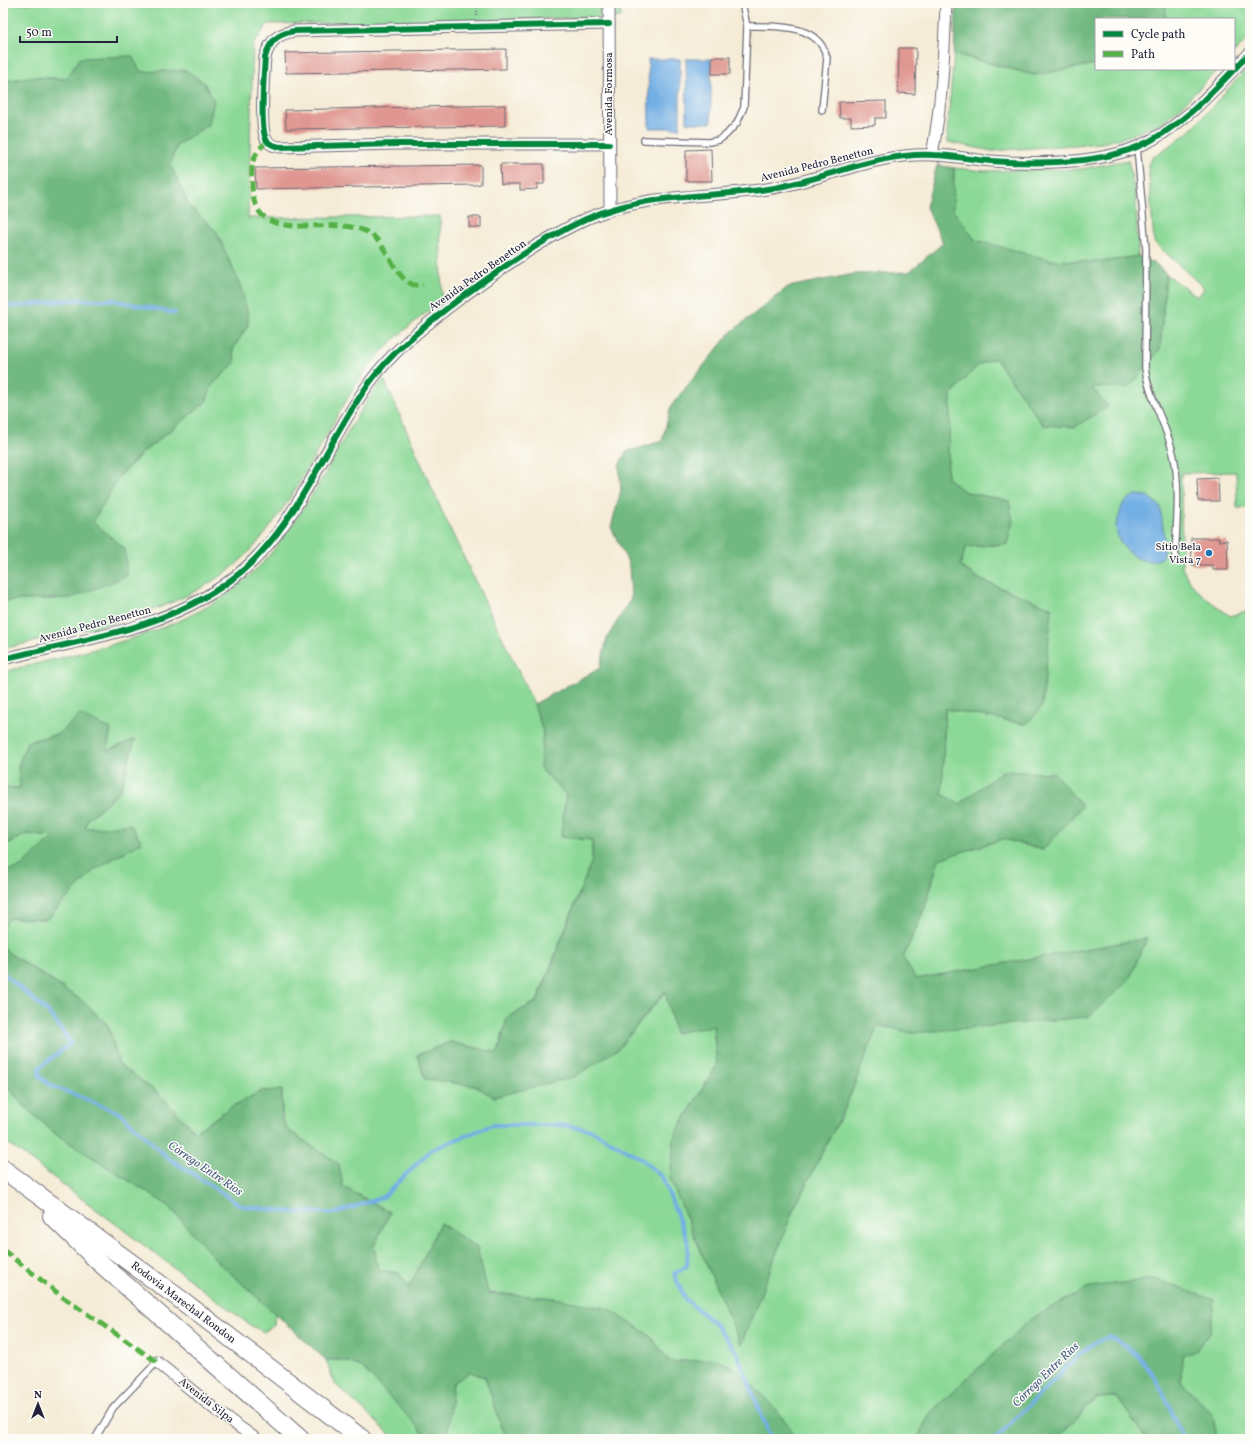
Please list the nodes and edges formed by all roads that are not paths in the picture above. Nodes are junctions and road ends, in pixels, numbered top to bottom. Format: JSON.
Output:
{"nodes":[{"id":1,"x":608,"y":3,"type":"edge"},
{"id":2,"x":742,"y":3,"type":"edge"},
{"id":3,"x":946,"y":3,"type":"edge"},
{"id":4,"x":609,"y":24,"type":"junction"},
{"id":5,"x":747,"y":26,"type":"junction"},
{"id":6,"x":1250,"y":53,"type":"edge"},
{"id":7,"x":1235,"y":68,"type":"edge"},
{"id":8,"x":1233,"y":70,"type":"edge"},
{"id":9,"x":822,"y":110,"type":"dead end"},
{"id":10,"x":644,"y":140,"type":"dead end"},
{"id":11,"x":609,"y":144,"type":"junction"},
{"id":12,"x":1137,"y":147,"type":"junction"},
{"id":13,"x":932,"y":154,"type":"junction"},
{"id":14,"x":610,"y":209,"type":"junction"},
{"id":15,"x":1176,"y":561,"type":"dead end"},
{"id":16,"x":3,"y":659,"type":"edge"},
{"id":17,"x":6,"y":1170,"type":"edge"},
{"id":18,"x":26,"y":1187,"type":"junction"},
{"id":19,"x":156,"y":1362,"type":"joint"},
{"id":20,"x":95,"y":1439,"type":"edge"},
{"id":21,"x":256,"y":1439,"type":"edge"},
{"id":22,"x":300,"y":1439,"type":"edge"},
{"id":23,"x":362,"y":1439,"type":"edge"}],
"edges":[{"from":1,"to":4,"type":"street","name":"Avenida Formosa"},
{"from":2,"to":5,"type":"lane"},
{"from":3,"to":13,"type":"street"},
{"from":4,"to":11,"type":"street","name":"Avenida Formosa"},
{"from":4,"to":11,"type":"street"},
{"from":5,"to":9,"type":"lane"},
{"from":5,"to":10,"type":"lane"},
{"from":6,"to":7,"type":"street","name":"Avenida Pedro Benetton"},
{"from":8,"to":12,"type":"street","name":"Avenida Pedro Benetton"},
{"from":11,"to":14,"type":"street","name":"Avenida Formosa"},
{"from":12,"to":13,"type":"street","name":"Avenida Pedro Benetton"},
{"from":12,"to":15,"type":"lane"},
{"from":13,"to":14,"type":"street","name":"Avenida Pedro Benetton"},
{"from":14,"to":16,"type":"street","name":"Avenida Pedro Benetton"},
{"from":17,"to":18,"type":"main road","name":"Rodovia Marechal Rondon"},
{"from":18,"to":22,"type":"main road"},
{"from":18,"to":23,"type":"main road","name":"Rodovia Marechal Rondon"},
{"from":19,"to":20,"type":"lane"},
{"from":19,"to":21,"type":"street","name":"Avenida Silpa"}]}
